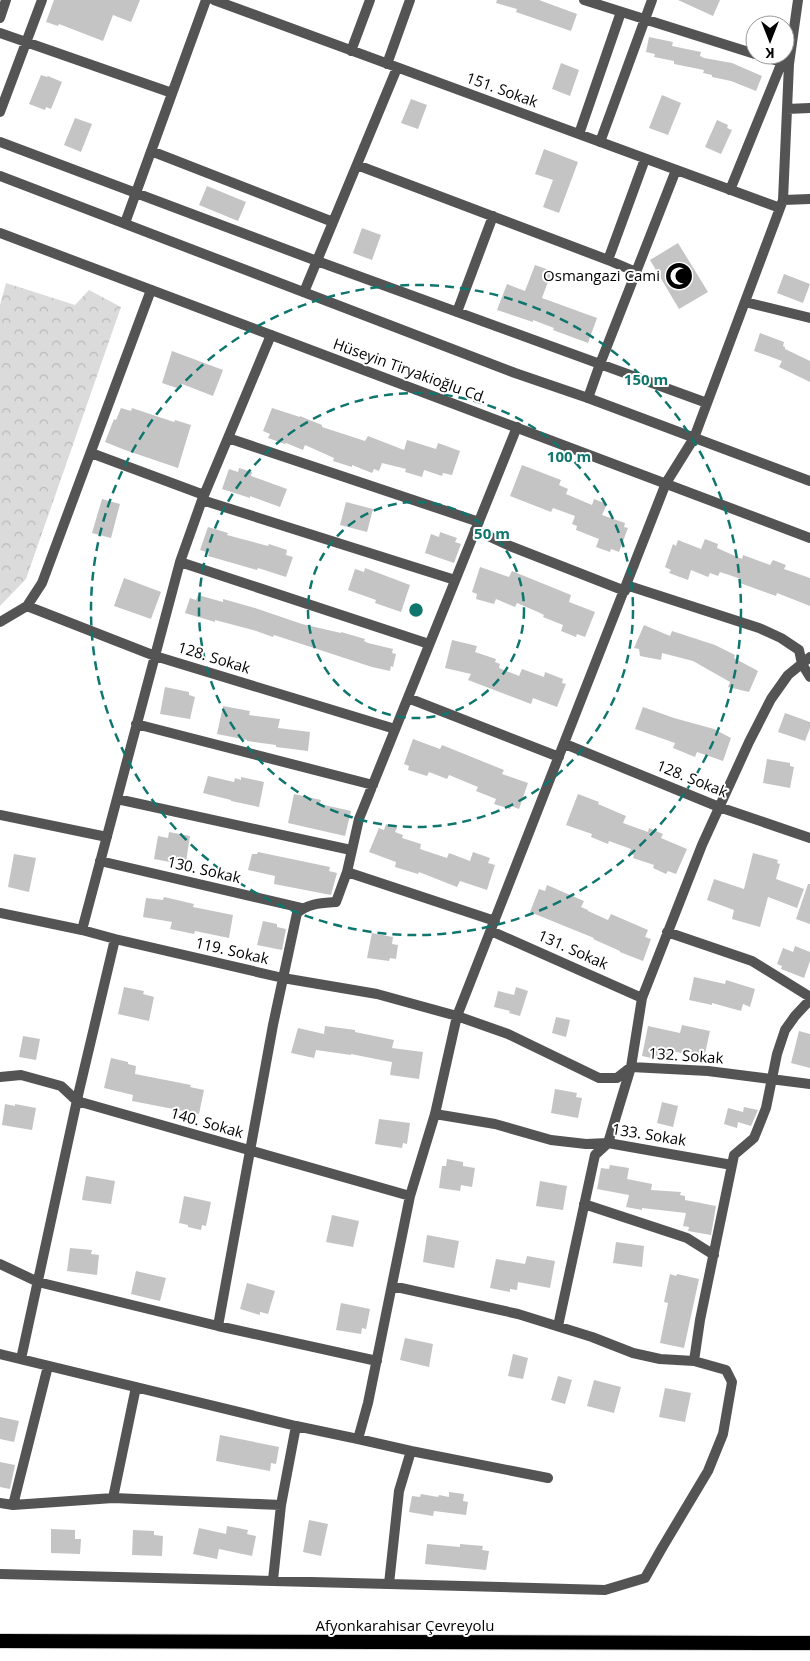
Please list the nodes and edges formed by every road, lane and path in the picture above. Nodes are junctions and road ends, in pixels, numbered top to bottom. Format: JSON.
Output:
{"nodes":[{"id":1,"x":6,"y":0,"type":"edge"},
{"id":2,"x":42,"y":0,"type":"edge"},
{"id":3,"x":206,"y":0,"type":"edge"},
{"id":4,"x":214,"y":0,"type":"edge"},
{"id":5,"x":370,"y":0,"type":"edge"},
{"id":6,"x":410,"y":0,"type":"edge"},
{"id":7,"x":584,"y":0,"type":"edge"},
{"id":8,"x":652,"y":0,"type":"edge"},
{"id":9,"x":798,"y":0,"type":"edge"},
{"id":10,"x":621,"y":12,"type":"junction"},
{"id":11,"x":795,"y":16,"type":"edge"},
{"id":12,"x":0,"y":18,"type":"edge"},
{"id":13,"x":645,"y":20,"type":"junction"},
{"id":14,"x":0,"y":33,"type":"edge"},
{"id":15,"x":26,"y":42,"type":"junction"},
{"id":16,"x":351,"y":51,"type":"junction"},
{"id":17,"x":745,"y":51,"type":"edge"},
{"id":18,"x":785,"y":65,"type":"edge"},
{"id":19,"x":786,"y":65,"type":"edge"},
{"id":20,"x":392,"y":66,"type":"junction"},
{"id":21,"x":172,"y":93,"type":"junction"},
{"id":22,"x":810,"y":108,"type":"edge"},
{"id":23,"x":788,"y":109,"type":"junction"},
{"id":24,"x":0,"y":112,"type":"edge"},
{"id":25,"x":579,"y":134,"type":"junction"},
{"id":26,"x":0,"y":142,"type":"edge"},
{"id":27,"x":600,"y":142,"type":"junction"},
{"id":28,"x":151,"y":151,"type":"junction"},
{"id":29,"x":645,"y":159,"type":"junction"},
{"id":30,"x":357,"y":165,"type":"junction"},
{"id":31,"x":676,"y":170,"type":"junction"},
{"id":32,"x":0,"y":176,"type":"edge"},
{"id":33,"x":730,"y":190,"type":"junction"},
{"id":34,"x":136,"y":193,"type":"junction"},
{"id":35,"x":810,"y":199,"type":"edge"},
{"id":36,"x":782,"y":204,"type":"junction"},
{"id":37,"x":493,"y":216,"type":"junction"},
{"id":38,"x":333,"y":222,"type":"junction"},
{"id":39,"x":125,"y":223,"type":"junction"},
{"id":40,"x":0,"y":232,"type":"edge"},
{"id":41,"x":608,"y":260,"type":"junction"},
{"id":42,"x":317,"y":261,"type":"junction"},
{"id":43,"x":636,"y":272,"type":"junction"},
{"id":44,"x":151,"y":290,"type":"junction"},
{"id":45,"x":304,"y":292,"type":"junction"},
{"id":46,"x":745,"y":302,"type":"junction"},
{"id":47,"x":457,"y":312,"type":"junction"},
{"id":48,"x":810,"y":318,"type":"edge"},
{"id":49,"x":271,"y":335,"type":"junction"},
{"id":50,"x":600,"y":364,"type":"junction"},
{"id":51,"x":588,"y":398,"type":"junction"},
{"id":52,"x":707,"y":403,"type":"junction"},
{"id":53,"x":517,"y":427,"type":"junction"},
{"id":54,"x":228,"y":438,"type":"junction"},
{"id":55,"x":694,"y":438,"type":"junction"},
{"id":56,"x":90,"y":453,"type":"junction"},
{"id":57,"x":810,"y":481,"type":"edge"},
{"id":58,"x":666,"y":483,"type":"junction"},
{"id":59,"x":203,"y":498,"type":"junction"},
{"id":60,"x":477,"y":526,"type":"junction"},
{"id":61,"x":810,"y":538,"type":"edge"},
{"id":62,"x":180,"y":562,"type":"junction"},
{"id":63,"x":455,"y":580,"type":"junction"},
{"id":64,"x":626,"y":588,"type":"junction"},
{"id":65,"x":27,"y":606,"type":"junction"},
{"id":66,"x":0,"y":622,"type":"edge"},
{"id":67,"x":429,"y":644,"type":"junction"},
{"id":68,"x":155,"y":656,"type":"junction"},
{"id":69,"x":806,"y":660,"type":"edge"},
{"id":70,"x":810,"y":677,"type":"edge"},
{"id":71,"x":408,"y":698,"type":"junction"},
{"id":72,"x":136,"y":724,"type":"junction"},
{"id":73,"x":395,"y":729,"type":"junction"},
{"id":74,"x":565,"y":744,"type":"junction"},
{"id":75,"x":559,"y":758,"type":"junction"},
{"id":76,"x":373,"y":785,"type":"junction"},
{"id":77,"x":117,"y":799,"type":"junction"},
{"id":78,"x":719,"y":806,"type":"junction"},
{"id":79,"x":0,"y":815,"type":"edge"},
{"id":80,"x":106,"y":837,"type":"junction"},
{"id":81,"x":810,"y":838,"type":"edge"},
{"id":82,"x":351,"y":850,"type":"junction"},
{"id":83,"x":100,"y":862,"type":"junction"},
{"id":84,"x":347,"y":872,"type":"junction"},
{"id":85,"x":302,"y":908,"type":"junction"},
{"id":86,"x":0,"y":913,"type":"edge"},
{"id":87,"x":493,"y":926,"type":"junction"},
{"id":88,"x":82,"y":930,"type":"junction"},
{"id":89,"x":667,"y":932,"type":"junction"},
{"id":90,"x":115,"y":940,"type":"junction"},
{"id":91,"x":283,"y":978,"type":"junction"},
{"id":92,"x":642,"y":998,"type":"junction"},
{"id":93,"x":810,"y":999,"type":"edge"},
{"id":94,"x":457,"y":1016,"type":"junction"},
{"id":95,"x":631,"y":1067,"type":"junction"},
{"id":96,"x":0,"y":1077,"type":"edge"},
{"id":97,"x":772,"y":1079,"type":"junction"},
{"id":98,"x":810,"y":1084,"type":"edge"},
{"id":99,"x":76,"y":1101,"type":"junction"},
{"id":100,"x":435,"y":1114,"type":"junction"},
{"id":101,"x":608,"y":1143,"type":"junction"},
{"id":102,"x":249,"y":1151,"type":"junction"},
{"id":103,"x":732,"y":1165,"type":"junction"},
{"id":104,"x":410,"y":1196,"type":"junction"},
{"id":105,"x":584,"y":1204,"type":"junction"},
{"id":106,"x":714,"y":1255,"type":"junction"},
{"id":107,"x":0,"y":1264,"type":"edge"},
{"id":108,"x":38,"y":1282,"type":"junction"},
{"id":109,"x":392,"y":1286,"type":"junction"},
{"id":110,"x":218,"y":1326,"type":"junction"},
{"id":111,"x":558,"y":1326,"type":"junction"},
{"id":112,"x":0,"y":1354,"type":"edge"},
{"id":113,"x":21,"y":1359,"type":"junction"},
{"id":114,"x":377,"y":1361,"type":"junction"},
{"id":115,"x":694,"y":1361,"type":"junction"},
{"id":116,"x":48,"y":1366,"type":"junction"},
{"id":117,"x":136,"y":1387,"type":"junction"},
{"id":118,"x":296,"y":1426,"type":"junction"},
{"id":119,"x":358,"y":1439,"type":"junction"},
{"id":120,"x":411,"y":1451,"type":"junction"},
{"id":121,"x":548,"y":1478,"type":"dead end"},
{"id":122,"x":113,"y":1498,"type":"junction"},
{"id":123,"x":0,"y":1503,"type":"edge"},
{"id":124,"x":13,"y":1505,"type":"junction"},
{"id":125,"x":281,"y":1505,"type":"junction"},
{"id":126,"x":0,"y":1574,"type":"edge"},
{"id":127,"x":273,"y":1580,"type":"junction"},
{"id":128,"x":389,"y":1584,"type":"junction"},
{"id":129,"x":0,"y":1641,"type":"edge"},
{"id":130,"x":810,"y":1643,"type":"edge"}],
"edges":[{"from":1,"to":12,"type":"street"},
{"from":2,"to":15,"type":"street"},
{"from":3,"to":21,"type":"street"},
{"from":4,"to":16,"type":"street","name":"151. Sokak"},
{"from":5,"to":16,"type":"street"},
{"from":6,"to":20,"type":"street"},
{"from":7,"to":10,"type":"street"},
{"from":8,"to":13,"type":"street"},
{"from":9,"to":11,"type":"street"},
{"from":10,"to":13,"type":"street"},
{"from":10,"to":25,"type":"street"},
{"from":13,"to":17,"type":"street"},
{"from":13,"to":27,"type":"street"},
{"from":14,"to":15,"type":"street"},
{"from":15,"to":21,"type":"street"},
{"from":15,"to":24,"type":"street"},
{"from":16,"to":20,"type":"street","name":"151. Sokak"},
{"from":18,"to":33,"type":"street"},
{"from":19,"to":23,"type":"street"},
{"from":20,"to":25,"type":"street","name":"151. Sokak"},
{"from":20,"to":30,"type":"street"},
{"from":21,"to":28,"type":"street"},
{"from":22,"to":23,"type":"street"},
{"from":23,"to":36,"type":"street"},
{"from":25,"to":27,"type":"street","name":"151. Sokak"},
{"from":26,"to":34,"type":"street"},
{"from":27,"to":29,"type":"street","name":"151. Sokak"},
{"from":28,"to":34,"type":"street"},
{"from":28,"to":38,"type":"street"},
{"from":29,"to":31,"type":"street","name":"151. Sokak"},
{"from":29,"to":41,"type":"street"},
{"from":30,"to":37,"type":"street"},
{"from":30,"to":38,"type":"street"},
{"from":31,"to":33,"type":"street","name":"151. Sokak"},
{"from":31,"to":43,"type":"street"},
{"from":32,"to":39,"type":"street"},
{"from":33,"to":36,"type":"street","name":"151. Sokak"},
{"from":34,"to":39,"type":"street"},
{"from":34,"to":42,"type":"street"},
{"from":35,"to":36,"type":"street"},
{"from":36,"to":46,"type":"street"},
{"from":37,"to":41,"type":"street"},
{"from":37,"to":47,"type":"street"},
{"from":38,"to":42,"type":"street"},
{"from":39,"to":45,"type":"street"},
{"from":40,"to":44,"type":"street","name":"Hüseyin Tiryakioğlu Cd."},
{"from":41,"to":43,"type":"street"},
{"from":42,"to":45,"type":"street"},
{"from":42,"to":47,"type":"street"},
{"from":43,"to":50,"type":"street"},
{"from":44,"to":49,"type":"street","name":"Hüseyin Tiryakioğlu Cd."},
{"from":44,"to":56,"type":"street"},
{"from":45,"to":51,"type":"street"},
{"from":46,"to":48,"type":"street"},
{"from":46,"to":52,"type":"street"},
{"from":47,"to":50,"type":"street"},
{"from":49,"to":53,"type":"street","name":"Hüseyin Tiryakioğlu Cd."},
{"from":49,"to":54,"type":"street"},
{"from":50,"to":51,"type":"street"},
{"from":50,"to":52,"type":"street"},
{"from":51,"to":55,"type":"street"},
{"from":52,"to":55,"type":"street"},
{"from":53,"to":58,"type":"street","name":"Hüseyin Tiryakioğlu Cd."},
{"from":53,"to":60,"type":"street"},
{"from":54,"to":59,"type":"street"},
{"from":54,"to":60,"type":"street"},
{"from":55,"to":57,"type":"street"},
{"from":55,"to":58,"type":"street"},
{"from":56,"to":59,"type":"street"},
{"from":56,"to":65,"type":"street"},
{"from":58,"to":61,"type":"street","name":"Hüseyin Tiryakioğlu Cd."},
{"from":58,"to":64,"type":"street"},
{"from":59,"to":62,"type":"street"},
{"from":59,"to":63,"type":"street"},
{"from":60,"to":63,"type":"street"},
{"from":60,"to":64,"type":"street"},
{"from":62,"to":67,"type":"street"},
{"from":62,"to":68,"type":"street"},
{"from":63,"to":67,"type":"street"},
{"from":64,"to":69,"type":"street"},
{"from":64,"to":74,"type":"street"},
{"from":65,"to":66,"type":"street"},
{"from":65,"to":68,"type":"street","name":"128. Sokak"},
{"from":67,"to":71,"type":"street"},
{"from":68,"to":72,"type":"street"},
{"from":68,"to":73,"type":"street","name":"128. Sokak"},
{"from":69,"to":70,"type":"street"},
{"from":69,"to":78,"type":"street"},
{"from":71,"to":73,"type":"street"},
{"from":71,"to":75,"type":"street"},
{"from":72,"to":76,"type":"street"},
{"from":72,"to":77,"type":"street"},
{"from":73,"to":76,"type":"street"},
{"from":74,"to":75,"type":"street"},
{"from":74,"to":78,"type":"street","name":"128. Sokak"},
{"from":75,"to":87,"type":"street"},
{"from":76,"to":82,"type":"street"},
{"from":77,"to":80,"type":"street"},
{"from":77,"to":82,"type":"street"},
{"from":78,"to":81,"type":"street","name":"128. Sokak"},
{"from":78,"to":89,"type":"street"},
{"from":79,"to":80,"type":"street"},
{"from":80,"to":83,"type":"street"},
{"from":82,"to":84,"type":"street"},
{"from":83,"to":85,"type":"street","name":"130. Sokak"},
{"from":83,"to":88,"type":"street"},
{"from":84,"to":85,"type":"street"},
{"from":84,"to":87,"type":"street","name":"131. Sokak"},
{"from":85,"to":91,"type":"street"},
{"from":86,"to":88,"type":"street","name":"119. Sokak"},
{"from":87,"to":92,"type":"street","name":"131. Sokak"},
{"from":87,"to":94,"type":"street"},
{"from":88,"to":90,"type":"street","name":"119. Sokak"},
{"from":89,"to":92,"type":"street"},
{"from":89,"to":93,"type":"street"},
{"from":90,"to":91,"type":"street","name":"119. Sokak"},
{"from":90,"to":99,"type":"street"},
{"from":91,"to":94,"type":"street","name":"119. Sokak"},
{"from":91,"to":102,"type":"street"},
{"from":92,"to":95,"type":"street"},
{"from":93,"to":97,"type":"street"},
{"from":94,"to":95,"type":"street","name":"132. Sokak"},
{"from":94,"to":100,"type":"street"},
{"from":95,"to":97,"type":"street","name":"132. Sokak"},
{"from":95,"to":101,"type":"street"},
{"from":96,"to":99,"type":"street","name":"140. Sokak"},
{"from":97,"to":98,"type":"street","name":"132. Sokak"},
{"from":97,"to":103,"type":"street"},
{"from":99,"to":102,"type":"street","name":"140. Sokak"},
{"from":99,"to":108,"type":"street"},
{"from":100,"to":101,"type":"street","name":"133. Sokak"},
{"from":100,"to":104,"type":"street"},
{"from":101,"to":103,"type":"street","name":"133. Sokak"},
{"from":101,"to":105,"type":"street"},
{"from":102,"to":104,"type":"street","name":"140. Sokak"},
{"from":102,"to":110,"type":"street"},
{"from":103,"to":106,"type":"street"},
{"from":104,"to":109,"type":"street"},
{"from":105,"to":106,"type":"street"},
{"from":105,"to":111,"type":"street"},
{"from":106,"to":115,"type":"street"},
{"from":107,"to":108,"type":"street"},
{"from":108,"to":110,"type":"street"},
{"from":108,"to":113,"type":"street"},
{"from":109,"to":111,"type":"street"},
{"from":109,"to":114,"type":"street"},
{"from":110,"to":114,"type":"street"},
{"from":111,"to":115,"type":"street"},
{"from":112,"to":113,"type":"street"},
{"from":113,"to":116,"type":"street"},
{"from":114,"to":119,"type":"street"},
{"from":115,"to":128,"type":"street"},
{"from":116,"to":117,"type":"street"},
{"from":116,"to":124,"type":"street"},
{"from":117,"to":118,"type":"street"},
{"from":117,"to":122,"type":"street"},
{"from":118,"to":119,"type":"street"},
{"from":118,"to":125,"type":"street"},
{"from":119,"to":120,"type":"street"},
{"from":120,"to":121,"type":"street"},
{"from":120,"to":128,"type":"street"},
{"from":122,"to":124,"type":"street"},
{"from":122,"to":125,"type":"street"},
{"from":123,"to":124,"type":"street"},
{"from":125,"to":127,"type":"street"},
{"from":126,"to":127,"type":"street"},
{"from":127,"to":128,"type":"street"},
{"from":129,"to":130,"type":"highway","name":"Afyonkarahisar Çevreyolu"}]}
